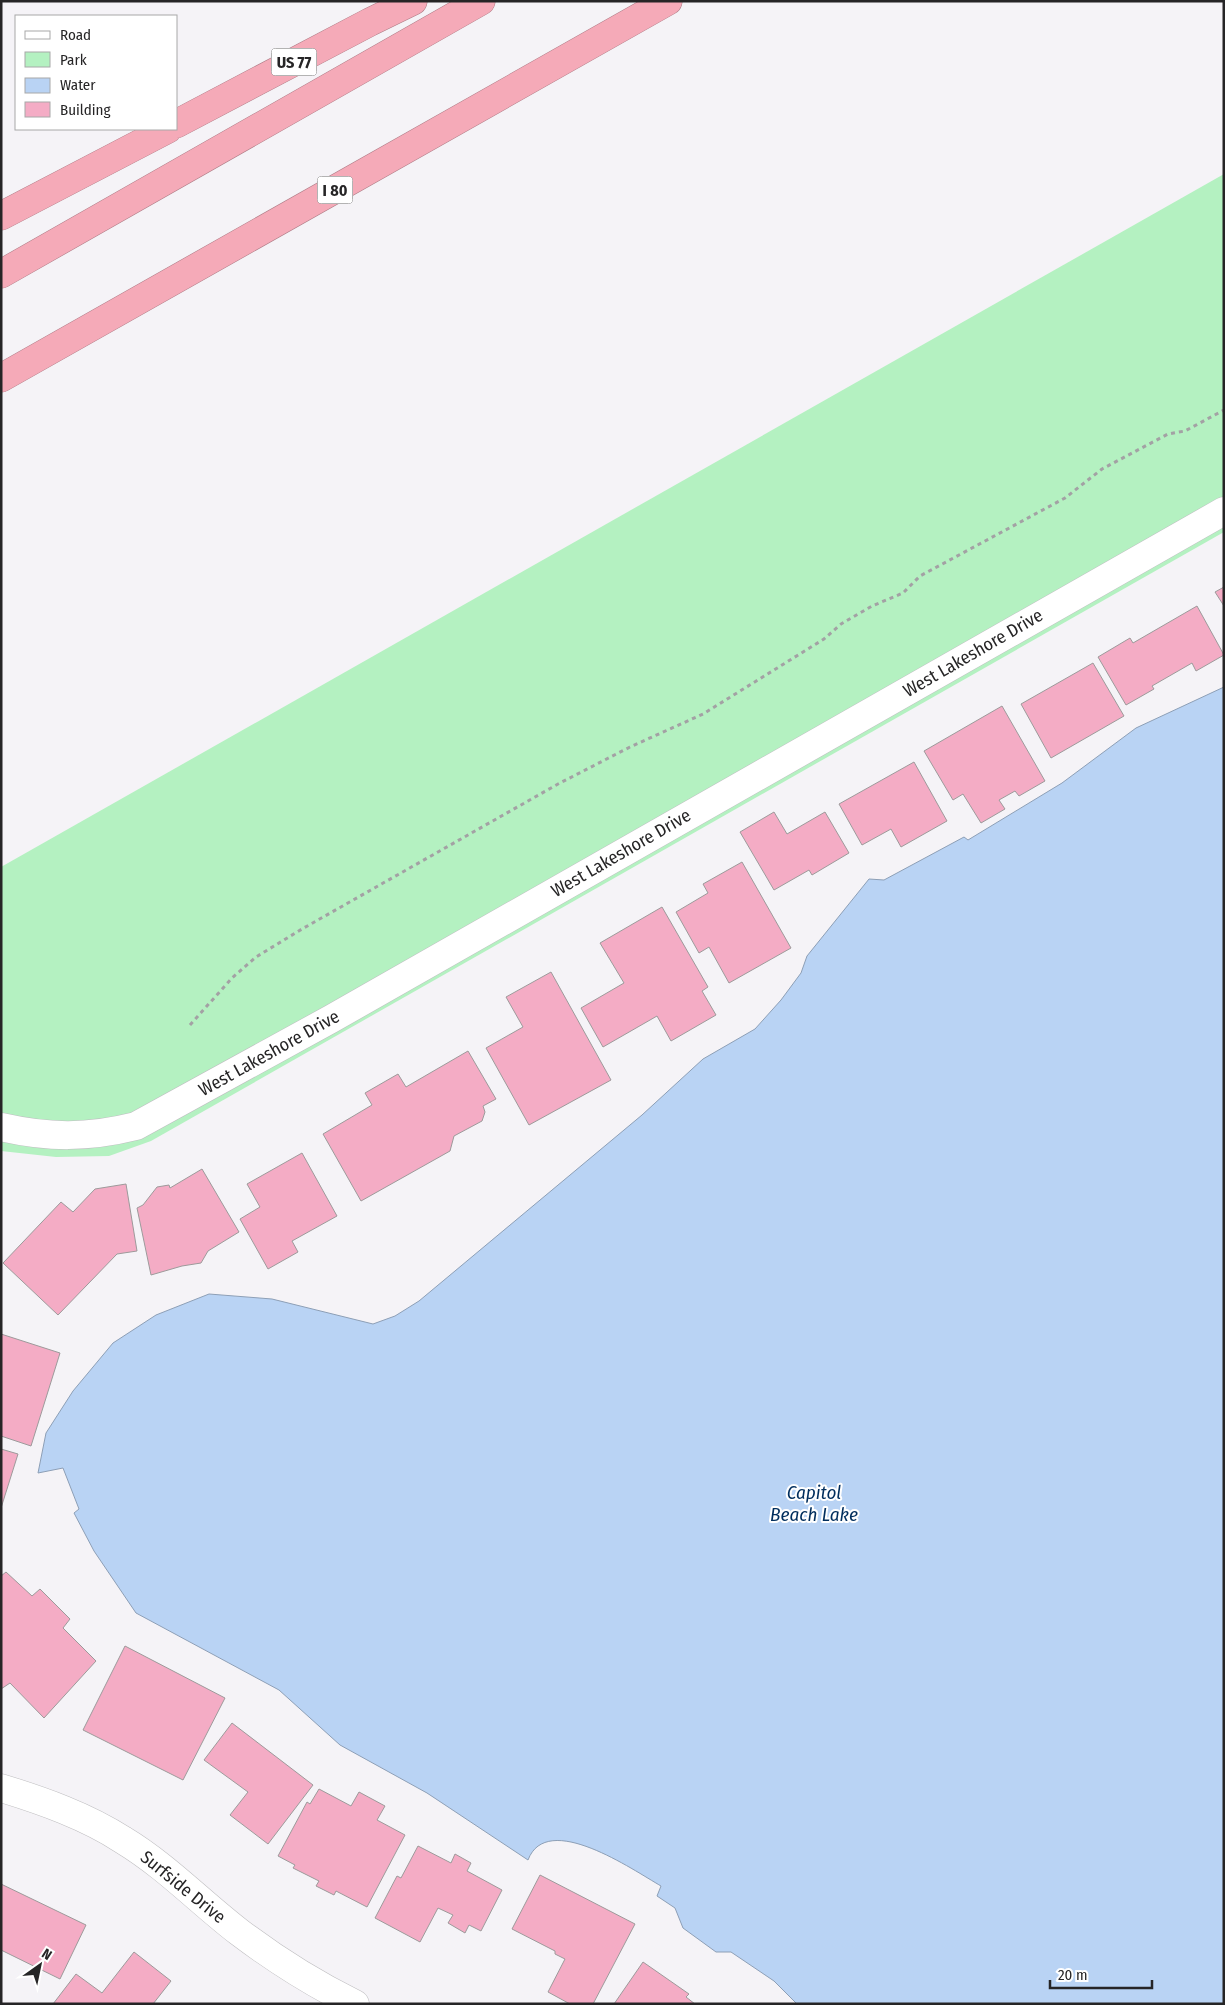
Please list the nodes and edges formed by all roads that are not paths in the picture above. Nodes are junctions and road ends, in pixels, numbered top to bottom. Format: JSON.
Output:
{"nodes":[{"id":1,"x":413,"y":1,"type":"edge"},
{"id":2,"x":481,"y":1,"type":"edge"},
{"id":3,"x":668,"y":1,"type":"edge"},
{"id":4,"x":178,"y":123,"type":"edge"},
{"id":5,"x":166,"y":130,"type":"edge"},
{"id":6,"x":1,"y":216,"type":"edge"},
{"id":7,"x":1,"y":274,"type":"edge"},
{"id":8,"x":1,"y":378,"type":"edge"},
{"id":9,"x":1224,"y":511,"type":"edge"},
{"id":10,"x":1,"y":1127,"type":"edge"},
{"id":11,"x":1,"y":1788,"type":"edge"},
{"id":12,"x":356,"y":2004,"type":"edge"}],
"edges":[{"from":1,"to":4,"type":"highway","number":"US 77"},
{"from":2,"to":7,"type":"highway"},
{"from":3,"to":8,"type":"highway","number":"I 80"},
{"from":5,"to":6,"type":"highway"},
{"from":9,"to":10,"type":"street","name":"West Lakeshore Drive"},
{"from":11,"to":12,"type":"street","name":"Surfside Drive"}]}
